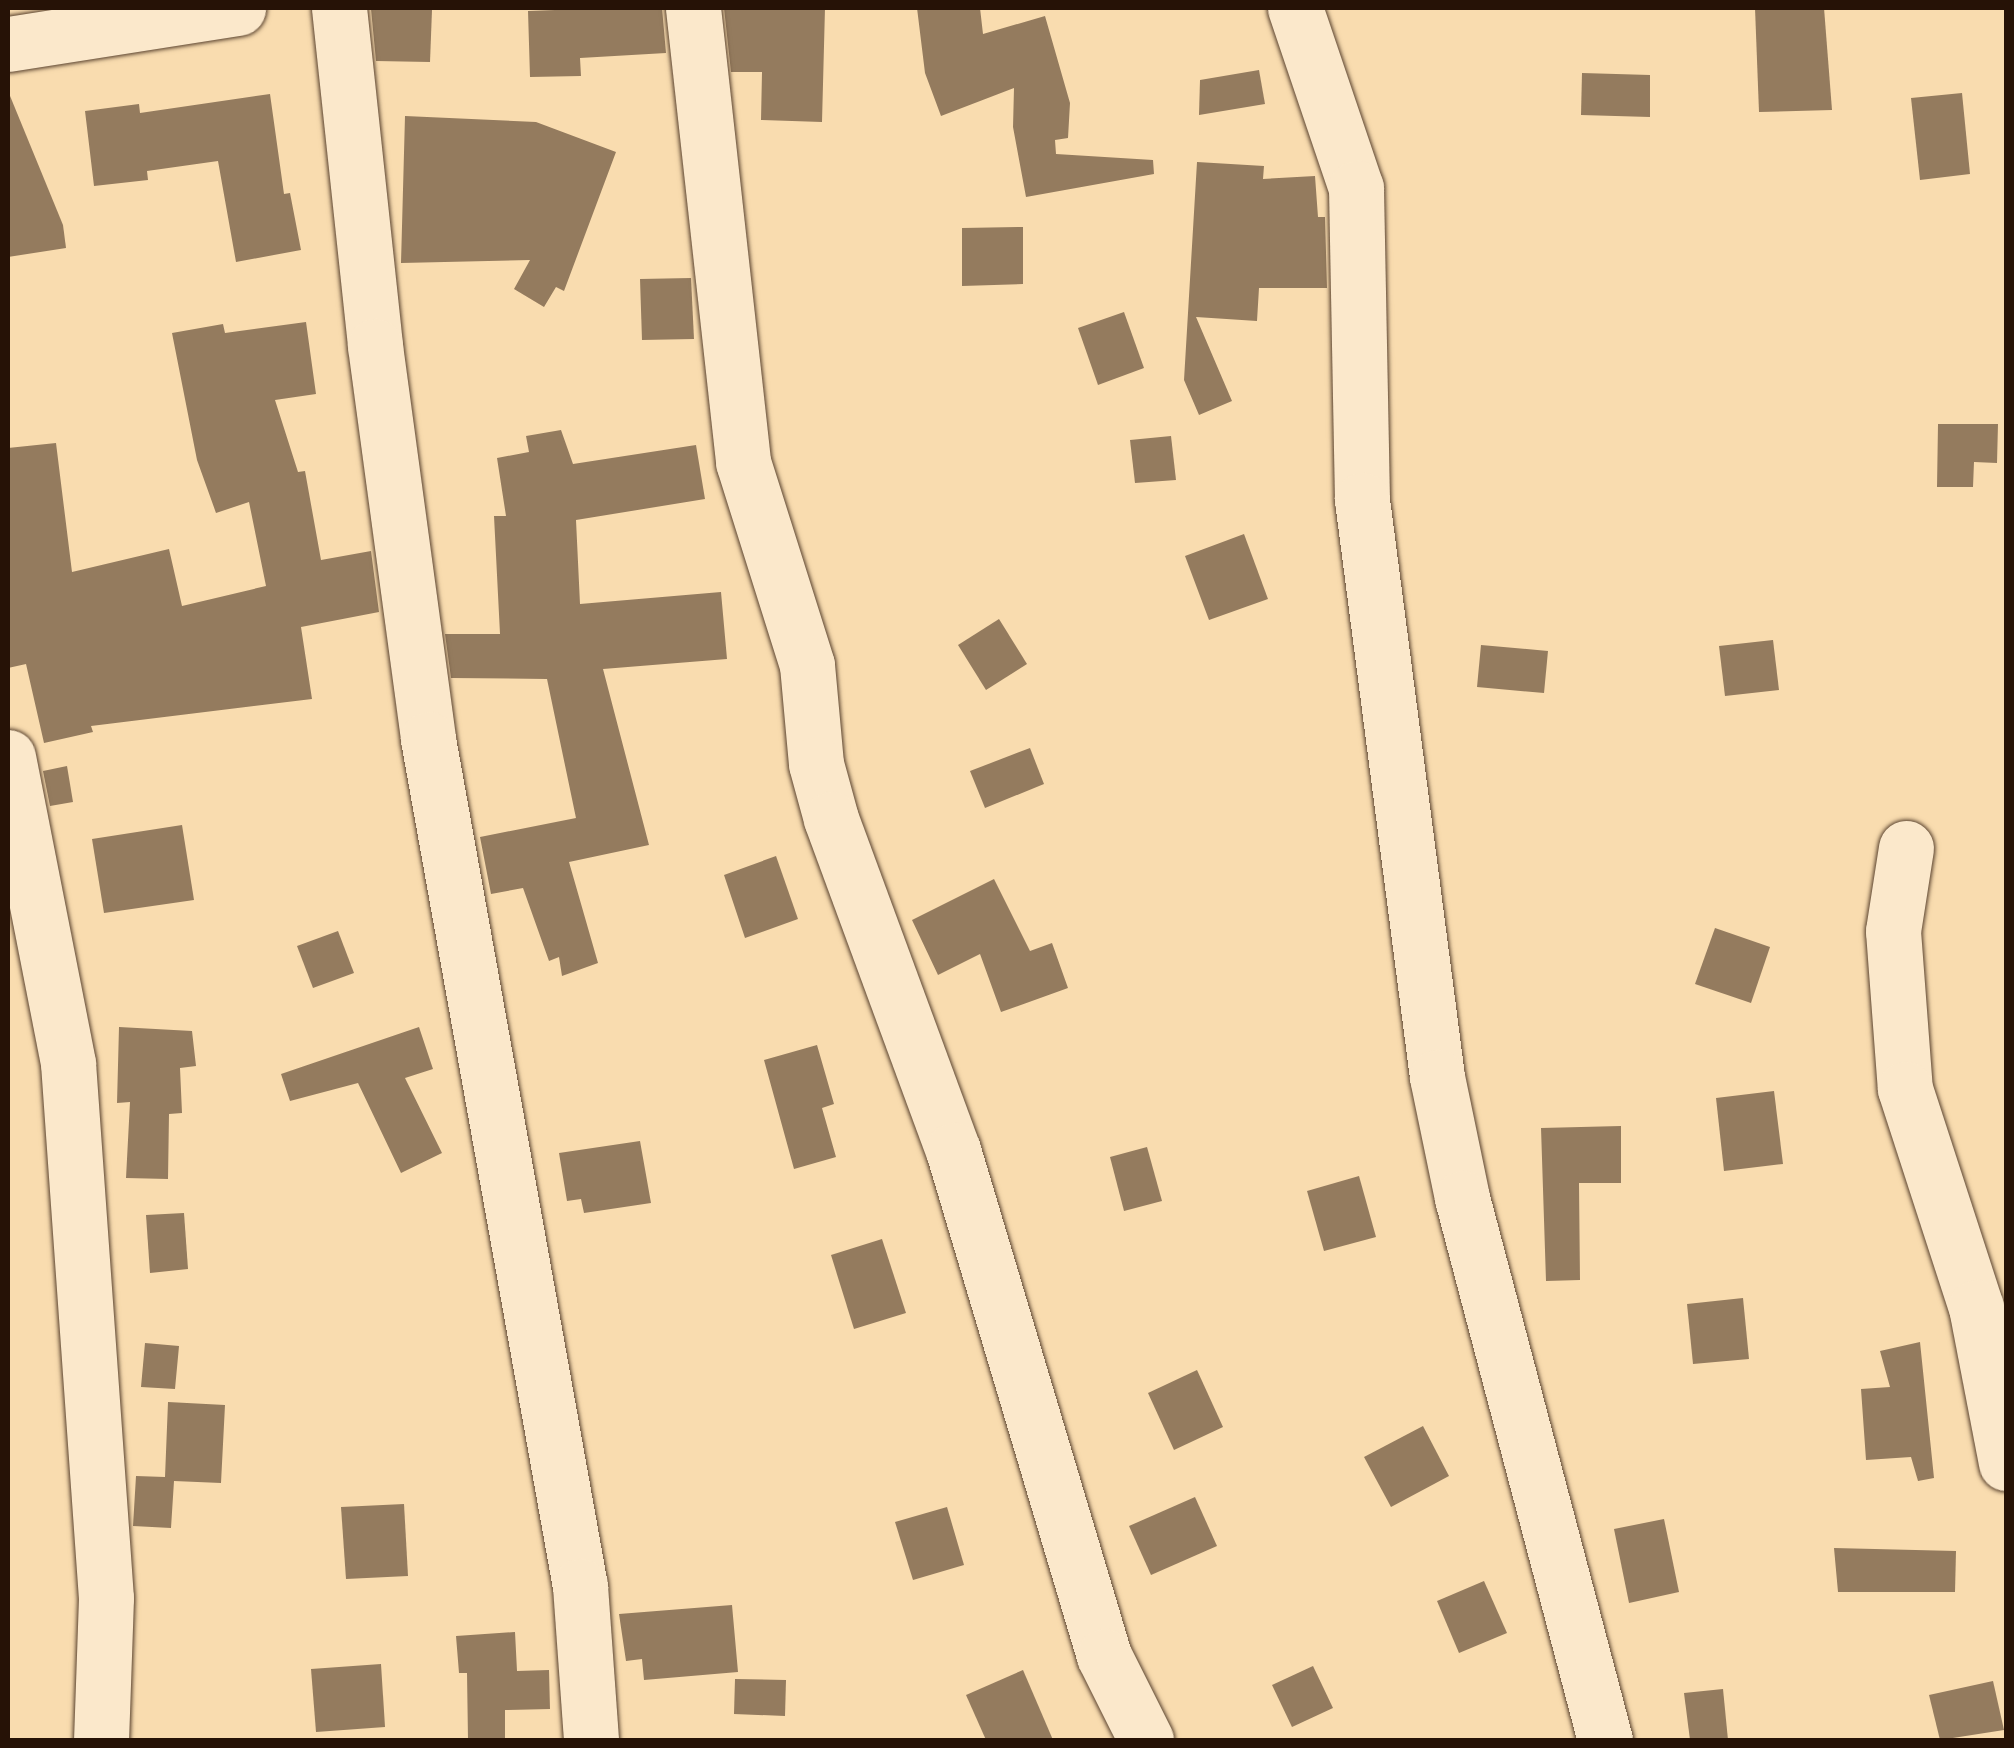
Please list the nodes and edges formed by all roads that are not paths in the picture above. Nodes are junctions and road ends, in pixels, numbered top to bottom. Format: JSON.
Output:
{"nodes":[{"id":1,"x":238,"y":8,"type":"edge"},
{"id":2,"x":339,"y":8,"type":"edge"},
{"id":3,"x":693,"y":8,"type":"edge"},
{"id":4,"x":1295,"y":8,"type":"edge"},
{"id":5,"x":8,"y":44,"type":"edge"},
{"id":6,"x":8,"y":757,"type":"edge"},
{"id":7,"x":1906,"y":848,"type":"dead end"},
{"id":8,"x":2006,"y":1462,"type":"edge"},
{"id":9,"x":101,"y":1740,"type":"edge"},
{"id":10,"x":592,"y":1740,"type":"edge"},
{"id":11,"x":1146,"y":1740,"type":"edge"},
{"id":12,"x":1605,"y":1740,"type":"edge"}],
"edges":[{"from":1,"to":5,"type":"street"},
{"from":2,"to":10,"type":"street"},
{"from":3,"to":11,"type":"street"},
{"from":4,"to":12,"type":"street"},
{"from":6,"to":9,"type":"street"},
{"from":7,"to":8,"type":"street"}]}
